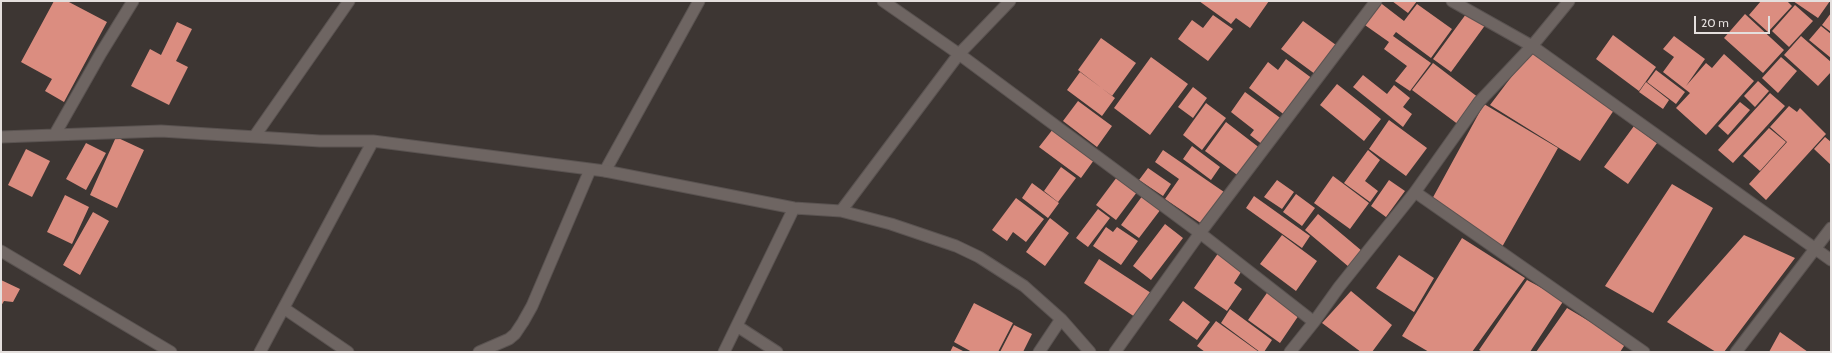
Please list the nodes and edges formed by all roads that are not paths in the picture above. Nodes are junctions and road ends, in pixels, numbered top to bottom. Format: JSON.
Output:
{"nodes":[{"id":1,"x":133,"y":1,"type":"edge"},
{"id":2,"x":349,"y":1,"type":"edge"},
{"id":3,"x":699,"y":1,"type":"edge"},
{"id":4,"x":883,"y":1,"type":"edge"},
{"id":5,"x":1010,"y":1,"type":"edge"},
{"id":6,"x":1376,"y":1,"type":"edge"},
{"id":7,"x":1452,"y":1,"type":"edge"},
{"id":8,"x":1569,"y":1,"type":"edge"},
{"id":9,"x":1532,"y":46,"type":"junction"},
{"id":10,"x":959,"y":54,"type":"junction"},
{"id":11,"x":55,"y":134,"type":"junction"},
{"id":12,"x":1,"y":137,"type":"edge"},
{"id":13,"x":254,"y":137,"type":"junction"},
{"id":14,"x":373,"y":141,"type":"junction"},
{"id":15,"x":590,"y":170,"type":"junction"},
{"id":16,"x":605,"y":171,"type":"junction"},
{"id":17,"x":1415,"y":192,"type":"junction"},
{"id":18,"x":794,"y":208,"type":"junction"},
{"id":19,"x":841,"y":211,"type":"junction"},
{"id":20,"x":1831,"y":228,"type":"edge"},
{"id":21,"x":1200,"y":233,"type":"junction"},
{"id":22,"x":1815,"y":249,"type":"junction"},
{"id":23,"x":1,"y":251,"type":"edge"},
{"id":24,"x":1831,"y":260,"type":"edge"},
{"id":25,"x":284,"y":309,"type":"junction"},
{"id":26,"x":1061,"y":319,"type":"junction"},
{"id":27,"x":1314,"y":322,"type":"junction"},
{"id":28,"x":737,"y":326,"type":"junction"},
{"id":29,"x":171,"y":352,"type":"edge"},
{"id":30,"x":260,"y":352,"type":"edge"},
{"id":31,"x":348,"y":352,"type":"edge"},
{"id":32,"x":479,"y":352,"type":"edge"},
{"id":33,"x":724,"y":352,"type":"edge"},
{"id":34,"x":778,"y":352,"type":"edge"},
{"id":35,"x":1039,"y":352,"type":"edge"},
{"id":36,"x":1090,"y":352,"type":"edge"},
{"id":37,"x":1115,"y":352,"type":"edge"},
{"id":38,"x":1290,"y":352,"type":"edge"},
{"id":39,"x":1644,"y":352,"type":"edge"},
{"id":40,"x":1736,"y":352,"type":"edge"}],
"edges":[{"from":1,"to":11,"type":"street"},
{"from":2,"to":13,"type":"street"},
{"from":3,"to":16,"type":"street"},
{"from":4,"to":10,"type":"street"},
{"from":5,"to":10,"type":"street"},
{"from":6,"to":21,"type":"street"},
{"from":7,"to":9,"type":"street"},
{"from":8,"to":9,"type":"street"},
{"from":9,"to":17,"type":"street"},
{"from":9,"to":22,"type":"street"},
{"from":10,"to":19,"type":"street"},
{"from":10,"to":21,"type":"street"},
{"from":11,"to":12,"type":"street"},
{"from":11,"to":13,"type":"street"},
{"from":13,"to":14,"type":"street"},
{"from":14,"to":15,"type":"street"},
{"from":14,"to":25,"type":"street"},
{"from":15,"to":16,"type":"street"},
{"from":15,"to":32,"type":"street"},
{"from":16,"to":18,"type":"street"},
{"from":17,"to":27,"type":"street"},
{"from":17,"to":39,"type":"street"},
{"from":18,"to":19,"type":"street"},
{"from":18,"to":28,"type":"street"},
{"from":19,"to":26,"type":"street"},
{"from":20,"to":22,"type":"street"},
{"from":21,"to":27,"type":"street"},
{"from":21,"to":37,"type":"street"},
{"from":22,"to":24,"type":"street"},
{"from":22,"to":40,"type":"street"},
{"from":23,"to":29,"type":"street"},
{"from":25,"to":30,"type":"street"},
{"from":25,"to":31,"type":"street"},
{"from":26,"to":35,"type":"street"},
{"from":26,"to":36,"type":"street"},
{"from":27,"to":38,"type":"street"},
{"from":28,"to":33,"type":"street"},
{"from":28,"to":34,"type":"street"}]}
